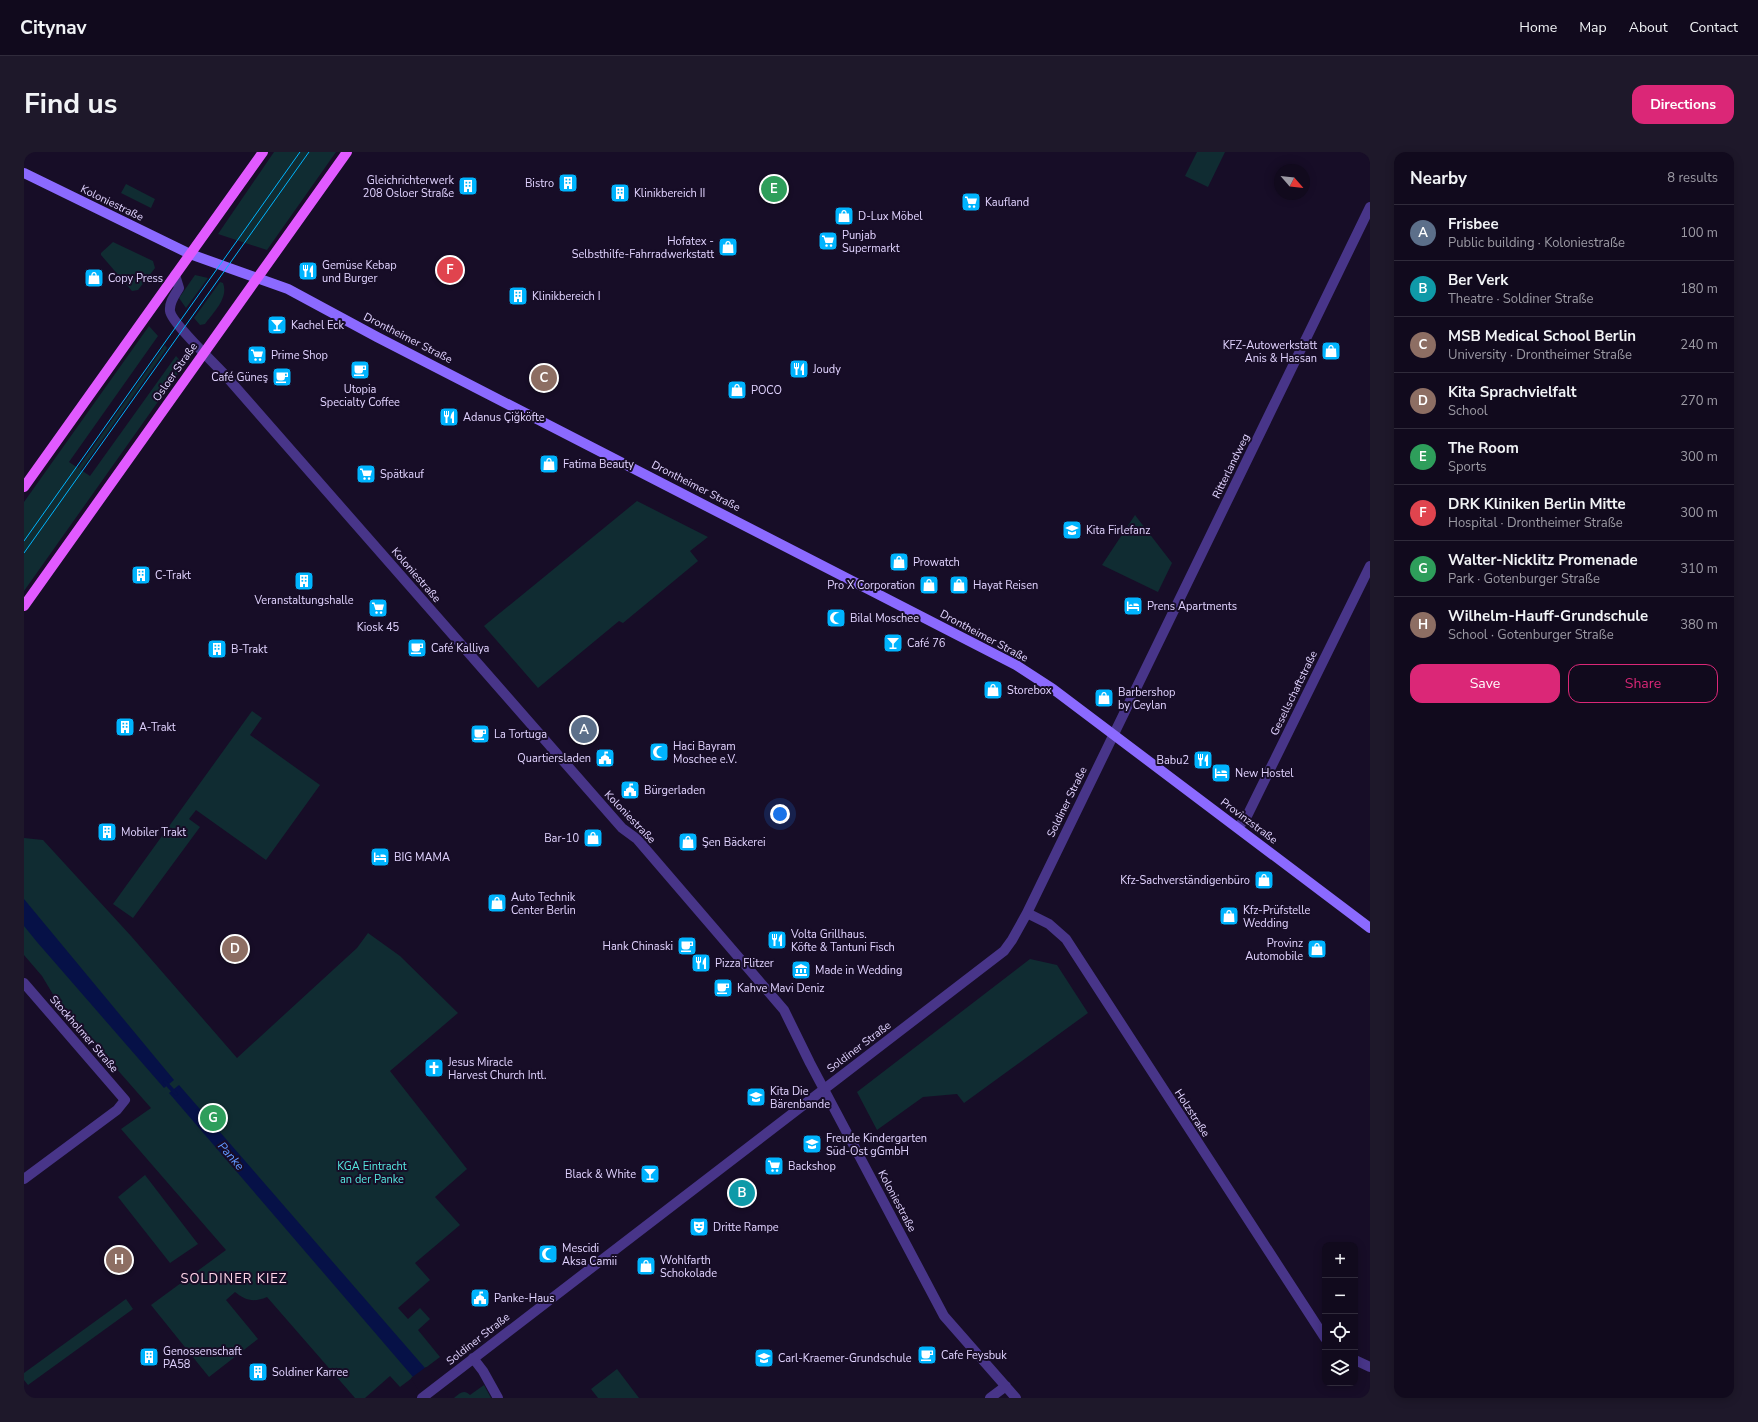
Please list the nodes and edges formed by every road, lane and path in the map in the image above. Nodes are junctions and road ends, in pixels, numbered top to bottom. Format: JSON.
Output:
{"nodes":[{"id":1,"x":263,"y":152,"type":"edge"},
{"id":2,"x":348,"y":152,"type":"edge"},
{"id":3,"x":24,"y":172,"type":"edge"},
{"id":4,"x":1370,"y":207,"type":"edge"},
{"id":5,"x":190,"y":254,"type":"junction"},
{"id":6,"x":175,"y":275,"type":"junction"},
{"id":7,"x":258,"y":277,"type":"junction"},
{"id":8,"x":204,"y":352,"type":"junction"},
{"id":9,"x":24,"y":487,"type":"edge"},
{"id":10,"x":1370,"y":566,"type":"edge"},
{"id":11,"x":24,"y":606,"type":"edge"},
{"id":12,"x":1113,"y":735,"type":"junction"},
{"id":13,"x":1238,"y":828,"type":"junction"},
{"id":14,"x":1027,"y":913,"type":"junction"},
{"id":15,"x":1370,"y":928,"type":"edge"},
{"id":16,"x":24,"y":983,"type":"edge"},
{"id":17,"x":824,"y":1088,"type":"junction"},
{"id":18,"x":24,"y":1179,"type":"edge"},
{"id":19,"x":1322,"y":1333,"type":"edge"},
{"id":20,"x":473,"y":1358,"type":"junction"},
{"id":21,"x":1358,"y":1361,"type":"edge"},
{"id":22,"x":1370,"y":1367,"type":"edge"},
{"id":23,"x":1006,"y":1386,"type":"junction"},
{"id":24,"x":422,"y":1398,"type":"edge"},
{"id":25,"x":498,"y":1398,"type":"edge"},
{"id":26,"x":990,"y":1398,"type":"edge"},
{"id":27,"x":1016,"y":1398,"type":"edge"}],
"edges":[{"from":1,"to":5,"type":"main road"},
{"from":2,"to":7,"type":"main road","name":"Osloer Straße"},
{"from":3,"to":5,"type":"main road","name":"Koloniestraße"},
{"from":4,"to":12,"type":"street","name":"Ritterlandweg"},
{"from":5,"to":6,"type":"main road"},
{"from":5,"to":7,"type":"main road","name":"Koloniestraße"},
{"from":6,"to":8,"type":"street","name":"Koloniestraße"},
{"from":6,"to":9,"type":"main road"},
{"from":7,"to":8,"type":"main road","name":"Osloer Straße"},
{"from":7,"to":12,"type":"main road","name":"Drontheimer Straße"},
{"from":8,"to":11,"type":"main road","name":"Osloer Straße"},
{"from":8,"to":17,"type":"street","name":"Koloniestraße"},
{"from":10,"to":13,"type":"street","name":"Gesellschaftstraße"},
{"from":12,"to":13,"type":"main road","name":"Provinzstraße"},
{"from":12,"to":14,"type":"street","name":"Soldiner Straße"},
{"from":13,"to":15,"type":"main road","name":"Provinzstraße"},
{"from":14,"to":17,"type":"street","name":"Soldiner Straße"},
{"from":14,"to":19,"type":"street","name":"Holzstraße"},
{"from":16,"to":18,"type":"street","name":"Stockholmer Straße"},
{"from":17,"to":20,"type":"street","name":"Soldiner Straße"},
{"from":17,"to":23,"type":"street","name":"Koloniestraße"},
{"from":20,"to":24,"type":"street","name":"Soldiner Straße"},
{"from":20,"to":25,"type":"street"},
{"from":21,"to":22,"type":"street"},
{"from":23,"to":26,"type":"street"},
{"from":23,"to":27,"type":"street","name":"Koloniestraße"}]}
